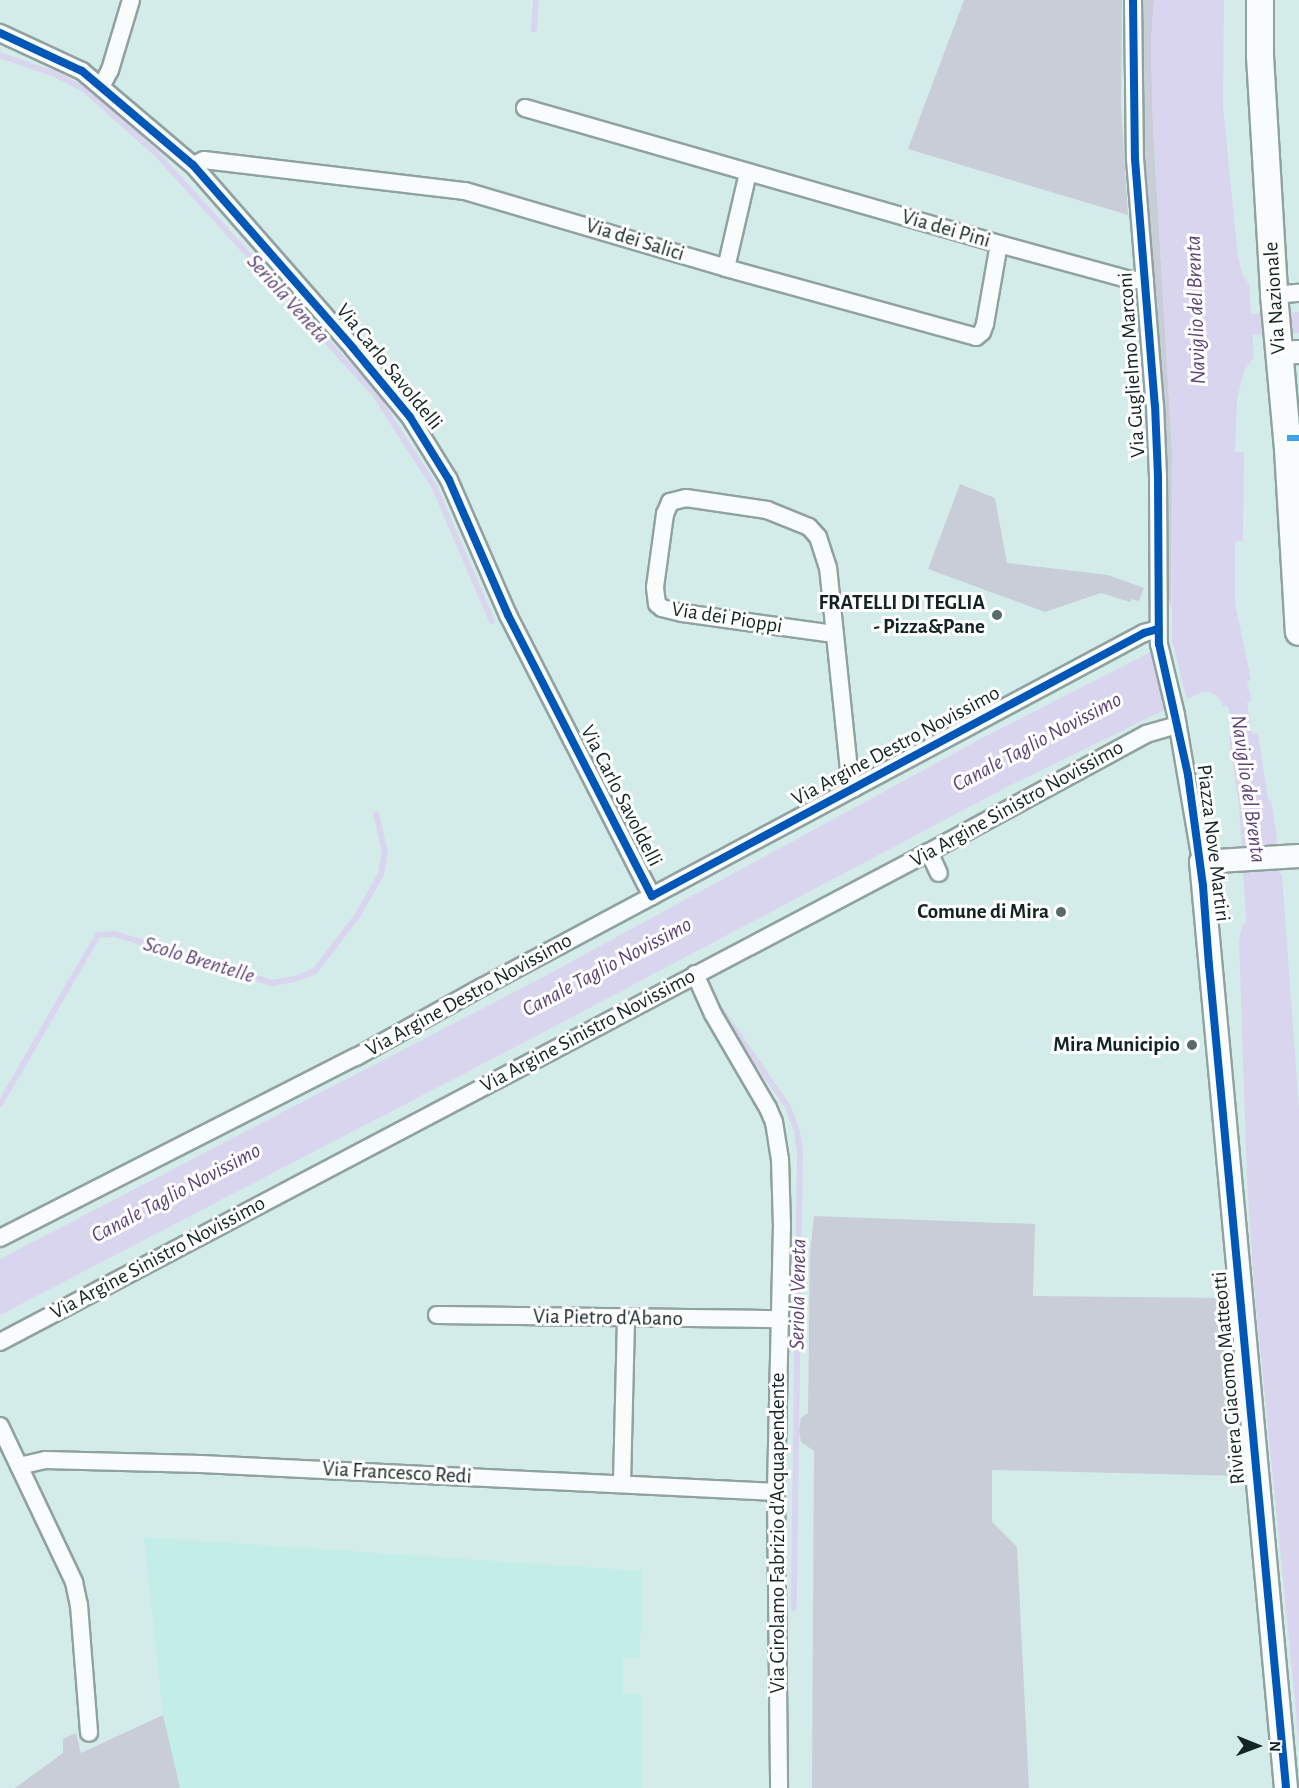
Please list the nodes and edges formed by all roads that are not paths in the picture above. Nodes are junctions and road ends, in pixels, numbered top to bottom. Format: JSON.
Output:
{"nodes":[{"id":1,"x":131,"y":0,"type":"edge"},
{"id":2,"x":1133,"y":0,"type":"edge"},
{"id":3,"x":1260,"y":0,"type":"edge"},
{"id":4,"x":0,"y":33,"type":"edge"},
{"id":5,"x":102,"y":85,"type":"junction"},
{"id":6,"x":525,"y":108,"type":"dead end"},
{"id":7,"x":193,"y":165,"type":"junction"},
{"id":8,"x":748,"y":173,"type":"junction"},
{"id":9,"x":999,"y":244,"type":"junction"},
{"id":10,"x":726,"y":268,"type":"junction"},
{"id":11,"x":1145,"y":280,"type":"junction"},
{"id":12,"x":1282,"y":296,"type":"edge"},
{"id":13,"x":1285,"y":349,"type":"edge"},
{"id":14,"x":1293,"y":438,"type":"edge"},
{"id":15,"x":1299,"y":632,"type":"edge"},
{"id":16,"x":834,"y":634,"type":"junction"},
{"id":17,"x":1159,"y":637,"type":"junction"},
{"id":18,"x":1178,"y":725,"type":"junction"},
{"id":19,"x":854,"y":788,"type":"junction"},
{"id":20,"x":929,"y":852,"type":"junction"},
{"id":21,"x":1289,"y":856,"type":"edge"},
{"id":22,"x":1200,"y":862,"type":"junction"},
{"id":23,"x":939,"y":873,"type":"dead end"},
{"id":24,"x":652,"y":896,"type":"junction"},
{"id":25,"x":1209,"y":966,"type":"joint"},
{"id":26,"x":695,"y":974,"type":"junction"},
{"id":27,"x":0,"y":1238,"type":"edge"},
{"id":28,"x":437,"y":1315,"type":"dead end"},
{"id":29,"x":626,"y":1318,"type":"junction"},
{"id":30,"x":779,"y":1319,"type":"junction"},
{"id":31,"x":0,"y":1342,"type":"edge"},
{"id":32,"x":0,"y":1426,"type":"edge"},
{"id":33,"x":19,"y":1466,"type":"junction"},
{"id":34,"x":622,"y":1483,"type":"junction"},
{"id":35,"x":776,"y":1492,"type":"junction"},
{"id":36,"x":89,"y":1733,"type":"dead end"},
{"id":37,"x":779,"y":1788,"type":"edge"},
{"id":38,"x":1286,"y":1788,"type":"edge"}],
"edges":[{"from":1,"to":5,"type":"street"},
{"from":2,"to":11,"type":"street","name":"Via Guglielmo Marconi"},
{"from":3,"to":12,"type":"main road","name":"Via Nazionale"},
{"from":4,"to":5,"type":"street","name":"Via Carlo Savoldelli"},
{"from":5,"to":7,"type":"street","name":"Via Carlo Savoldelli"},
{"from":6,"to":8,"type":"street","name":"Via dei Pini"},
{"from":7,"to":10,"type":"street","name":"Via dei Salici"},
{"from":7,"to":24,"type":"street","name":"Via Carlo Savoldelli"},
{"from":8,"to":9,"type":"street","name":"Via dei Pini"},
{"from":8,"to":10,"type":"street"},
{"from":9,"to":10,"type":"street","name":"Via dei Salici"},
{"from":9,"to":11,"type":"street","name":"Via dei Pini"},
{"from":11,"to":17,"type":"street","name":"Via Guglielmo Marconi"},
{"from":12,"to":13,"type":"main road","name":"Via Nazionale"},
{"from":13,"to":14,"type":"main road","name":"Via Nazionale"},
{"from":14,"to":15,"type":"main road","name":"Via Nazionale"},
{"from":16,"to":16,"type":"street","name":"Via dei Pioppi"},
{"from":16,"to":19,"type":"street","name":"Via dei Pioppi"},
{"from":17,"to":18,"type":"street","name":"Via Guglielmo Marconi"},
{"from":17,"to":19,"type":"street","name":"Via Argine Destro Novissimo"},
{"from":18,"to":20,"type":"street","name":"Via Argine Sinistro Novissimo"},
{"from":18,"to":22,"type":"street","name":"Piazza Nove Martiri"},
{"from":19,"to":24,"type":"street","name":"Via Argine Destro Novissimo"},
{"from":20,"to":23,"type":"street"},
{"from":20,"to":26,"type":"street","name":"Via Argine Sinistro Novissimo"},
{"from":21,"to":22,"type":"street","name":"Piazza Nove Martiri"},
{"from":22,"to":25,"type":"street","name":"Piazza Nove Martiri"},
{"from":24,"to":27,"type":"street","name":"Via Argine Destro Novissimo"},
{"from":25,"to":38,"type":"street","name":"Riviera Giacomo Matteotti"},
{"from":26,"to":30,"type":"street","name":"Via Girolamo Fabrizio d'Acquapendente"},
{"from":26,"to":31,"type":"street","name":"Via Argine Sinistro Novissimo"},
{"from":28,"to":29,"type":"street","name":"Via Pietro d'Abano"},
{"from":29,"to":30,"type":"street","name":"Via Pietro d'Abano"},
{"from":29,"to":34,"type":"street"},
{"from":30,"to":35,"type":"street","name":"Via Girolamo Fabrizio d'Acquapendente"},
{"from":32,"to":33,"type":"street"},
{"from":33,"to":34,"type":"street","name":"Via Francesco Redi"},
{"from":33,"to":36,"type":"street"},
{"from":34,"to":35,"type":"street","name":"Via Francesco Redi"},
{"from":35,"to":37,"type":"street","name":"Via Girolamo Fabrizio d'Acquapendente"}]}
